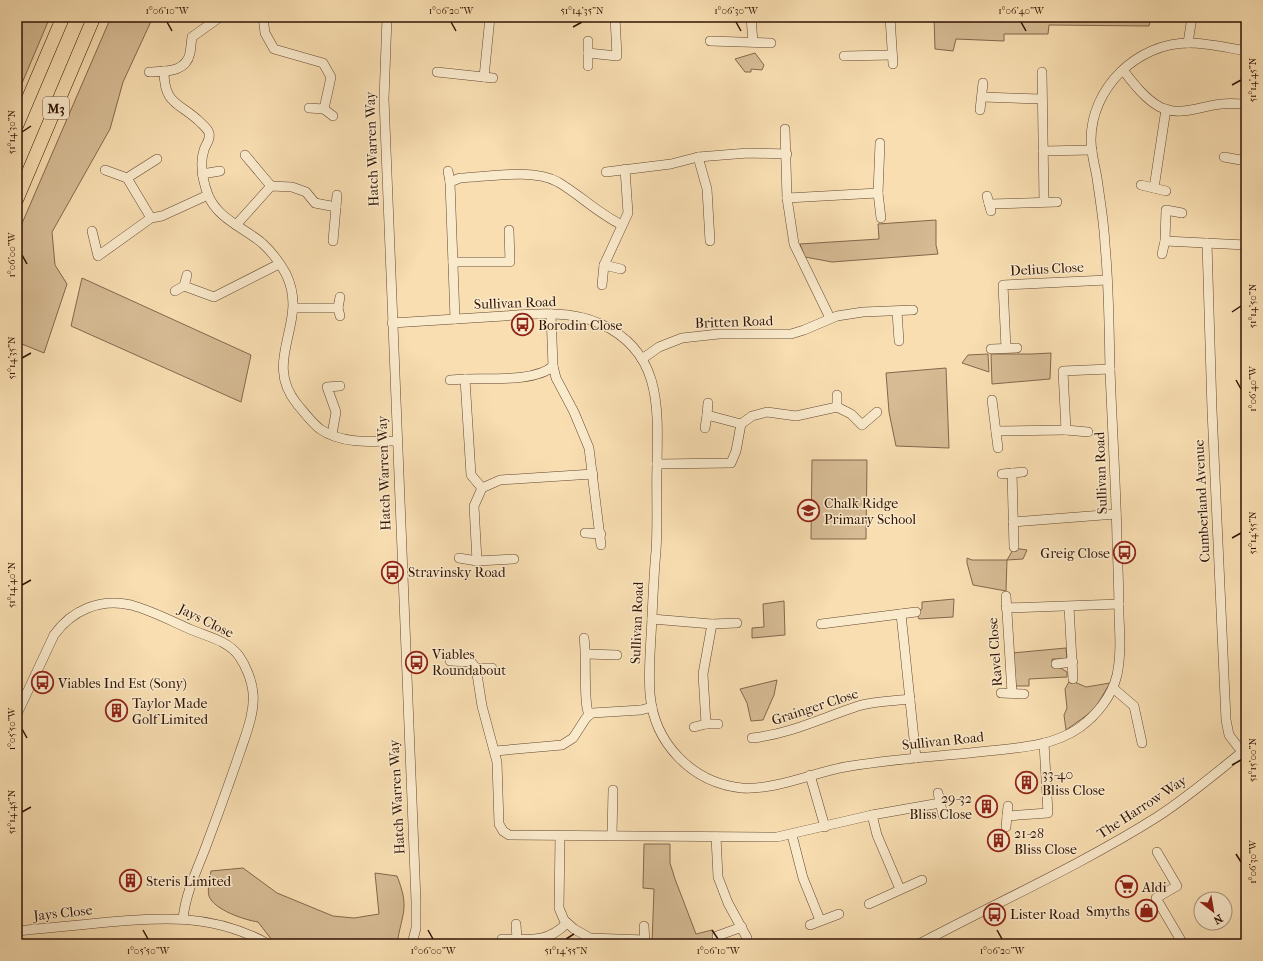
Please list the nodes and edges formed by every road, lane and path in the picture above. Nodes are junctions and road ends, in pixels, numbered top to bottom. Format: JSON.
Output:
{"nodes":[{"id":1,"x":63,"y":17,"type":"edge"},
{"id":2,"x":94,"y":17,"type":"edge"},
{"id":3,"x":220,"y":17,"type":"edge"},
{"id":4,"x":263,"y":17,"type":"edge"},
{"id":5,"x":387,"y":17,"type":"edge"},
{"id":6,"x":490,"y":17,"type":"edge"},
{"id":7,"x":615,"y":17,"type":"edge"},
{"id":8,"x":750,"y":17,"type":"edge"},
{"id":9,"x":890,"y":17,"type":"edge"},
{"id":10,"x":1192,"y":17,"type":"edge"},
{"id":11,"x":710,"y":41,"type":"dead end"},
{"id":12,"x":588,"y":42,"type":"dead end"},
{"id":13,"x":753,"y":42,"type":"junction"},
{"id":14,"x":771,"y":43,"type":"dead end"},
{"id":15,"x":1188,"y":43,"type":"junction"},
{"id":16,"x":1246,"y":51,"type":"edge"},
{"id":17,"x":588,"y":53,"type":"junction"},
{"id":18,"x":844,"y":56,"type":"dead end"},
{"id":19,"x":588,"y":66,"type":"dead end"},
{"id":20,"x":1123,"y":70,"type":"junction"},
{"id":21,"x":164,"y":71,"type":"junction"},
{"id":22,"x":148,"y":72,"type":"dead end"},
{"id":23,"x":437,"y":72,"type":"dead end"},
{"id":24,"x":1042,"y":72,"type":"dead end"},
{"id":25,"x":983,"y":83,"type":"dead end"},
{"id":26,"x":982,"y":97,"type":"junction"},
{"id":27,"x":1042,"y":99,"type":"junction"},
{"id":28,"x":1246,"y":104,"type":"edge"},
{"id":29,"x":309,"y":108,"type":"dead end"},
{"id":30,"x":324,"y":109,"type":"junction"},
{"id":31,"x":1166,"y":109,"type":"junction"},
{"id":32,"x":980,"y":110,"type":"dead end"},
{"id":33,"x":333,"y":116,"type":"dead end"},
{"id":34,"x":17,"y":125,"type":"edge"},
{"id":35,"x":785,"y":129,"type":"dead end"},
{"id":36,"x":880,"y":143,"type":"dead end"},
{"id":37,"x":1092,"y":150,"type":"junction"},
{"id":38,"x":1043,"y":151,"type":"junction"},
{"id":39,"x":787,"y":154,"type":"junction"},
{"id":40,"x":245,"y":155,"type":"dead end"},
{"id":41,"x":698,"y":157,"type":"junction"},
{"id":42,"x":1224,"y":157,"type":"dead end"},
{"id":43,"x":157,"y":159,"type":"dead end"},
{"id":44,"x":1246,"y":161,"type":"edge"},
{"id":45,"x":625,"y":169,"type":"junction"},
{"id":46,"x":105,"y":170,"type":"dead end"},
{"id":47,"x":220,"y":171,"type":"dead end"},
{"id":48,"x":448,"y":171,"type":"dead end"},
{"id":49,"x":606,"y":172,"type":"dead end"},
{"id":50,"x":202,"y":174,"type":"junction"},
{"id":51,"x":127,"y":178,"type":"junction"},
{"id":52,"x":450,"y":182,"type":"junction"},
{"id":53,"x":1141,"y":185,"type":"dead end"},
{"id":54,"x":271,"y":186,"type":"junction"},
{"id":55,"x":1154,"y":188,"type":"junction"},
{"id":56,"x":1166,"y":191,"type":"dead end"},
{"id":57,"x":878,"y":192,"type":"junction"},
{"id":58,"x":208,"y":195,"type":"junction"},
{"id":59,"x":337,"y":195,"type":"dead end"},
{"id":60,"x":786,"y":198,"type":"junction"},
{"id":61,"x":17,"y":199,"type":"edge"},
{"id":62,"x":1044,"y":201,"type":"junction"},
{"id":63,"x":1057,"y":202,"type":"dead end"},
{"id":64,"x":989,"y":204,"type":"dead end"},
{"id":65,"x":336,"y":207,"type":"junction"},
{"id":66,"x":1182,"y":213,"type":"dead end"},
{"id":67,"x":151,"y":218,"type":"junction"},
{"id":68,"x":881,"y":218,"type":"dead end"},
{"id":69,"x":236,"y":225,"type":"junction"},
{"id":70,"x":622,"y":225,"type":"junction"},
{"id":71,"x":509,"y":230,"type":"dead end"},
{"id":72,"x":92,"y":231,"type":"dead end"},
{"id":73,"x":333,"y":241,"type":"dead end"},
{"id":74,"x":710,"y":241,"type":"dead end"},
{"id":75,"x":1165,"y":241,"type":"junction"},
{"id":76,"x":1207,"y":243,"type":"junction"},
{"id":77,"x":1246,"y":245,"type":"edge"},
{"id":78,"x":1162,"y":254,"type":"dead end"},
{"id":79,"x":453,"y":262,"type":"junction"},
{"id":80,"x":279,"y":264,"type":"junction"},
{"id":81,"x":604,"y":266,"type":"junction"},
{"id":82,"x":621,"y":269,"type":"dead end"},
{"id":83,"x":187,"y":275,"type":"dead end"},
{"id":84,"x":1107,"y":280,"type":"junction"},
{"id":85,"x":602,"y":285,"type":"dead end"},
{"id":86,"x":184,"y":286,"type":"junction"},
{"id":87,"x":175,"y":291,"type":"dead end"},
{"id":88,"x":340,"y":297,"type":"dead end"},
{"id":89,"x":294,"y":308,"type":"junction"},
{"id":90,"x":913,"y":310,"type":"dead end"},
{"id":91,"x":897,"y":312,"type":"junction"},
{"id":92,"x":551,"y":314,"type":"junction"},
{"id":93,"x":830,"y":318,"type":"junction"},
{"id":94,"x":455,"y":319,"type":"junction"},
{"id":95,"x":392,"y":323,"type":"junction"},
{"id":96,"x":899,"y":341,"type":"dead end"},
{"id":97,"x":1006,"y":348,"type":"junction"},
{"id":98,"x":1017,"y":348,"type":"dead end"},
{"id":99,"x":991,"y":349,"type":"dead end"},
{"id":100,"x":642,"y":359,"type":"junction"},
{"id":101,"x":552,"y":366,"type":"junction"},
{"id":102,"x":1110,"y":369,"type":"junction"},
{"id":103,"x":466,"y":379,"type":"junction"},
{"id":104,"x":450,"y":380,"type":"dead end"},
{"id":105,"x":340,"y":386,"type":"dead end"},
{"id":106,"x":837,"y":395,"type":"dead end"},
{"id":107,"x":992,"y":400,"type":"dead end"},
{"id":108,"x":708,"y":403,"type":"dead end"},
{"id":109,"x":837,"y":407,"type":"junction"},
{"id":110,"x":877,"y":412,"type":"dead end"},
{"id":111,"x":707,"y":415,"type":"junction"},
{"id":112,"x":741,"y":424,"type":"junction"},
{"id":113,"x":705,"y":428,"type":"dead end"},
{"id":114,"x":1066,"y":430,"type":"junction"},
{"id":115,"x":996,"y":431,"type":"junction"},
{"id":116,"x":1088,"y":432,"type":"dead end"},
{"id":117,"x":332,"y":434,"type":"junction"},
{"id":118,"x":396,"y":441,"type":"junction"},
{"id":119,"x":998,"y":448,"type":"dead end"},
{"id":120,"x":657,"y":464,"type":"junction"},
{"id":121,"x":1023,"y":472,"type":"dead end"},
{"id":122,"x":1012,"y":473,"type":"junction"},
{"id":123,"x":593,"y":474,"type":"junction"},
{"id":124,"x":1002,"y":474,"type":"dead end"},
{"id":125,"x":482,"y":488,"type":"junction"},
{"id":126,"x":1116,"y":514,"type":"junction"},
{"id":127,"x":1013,"y":522,"type":"junction"},
{"id":128,"x":585,"y":533,"type":"dead end"},
{"id":129,"x":601,"y":534,"type":"junction"},
{"id":130,"x":601,"y":545,"type":"dead end"},
{"id":131,"x":1014,"y":547,"type":"dead end"},
{"id":132,"x":459,"y":558,"type":"dead end"},
{"id":133,"x":514,"y":559,"type":"dead end"},
{"id":134,"x":477,"y":561,"type":"junction"},
{"id":135,"x":1006,"y":596,"type":"dead end"},
{"id":136,"x":1119,"y":604,"type":"junction"},
{"id":137,"x":1069,"y":607,"type":"junction"},
{"id":138,"x":1006,"y":608,"type":"junction"},
{"id":139,"x":916,"y":612,"type":"dead end"},
{"id":140,"x":901,"y":614,"type":"junction"},
{"id":141,"x":652,"y":619,"type":"junction"},
{"id":142,"x":737,"y":623,"type":"dead end"},
{"id":143,"x":712,"y":624,"type":"junction"},
{"id":144,"x":820,"y":624,"type":"dead end"},
{"id":145,"x":584,"y":638,"type":"dead end"},
{"id":146,"x":586,"y":654,"type":"junction"},
{"id":147,"x":617,"y":655,"type":"dead end"},
{"id":148,"x":450,"y":661,"type":"dead end"},
{"id":149,"x":1073,"y":662,"type":"junction"},
{"id":150,"x":1056,"y":664,"type":"dead end"},
{"id":151,"x":476,"y":668,"type":"junction"},
{"id":152,"x":492,"y":668,"type":"dead end"},
{"id":153,"x":1073,"y":679,"type":"dead end"},
{"id":154,"x":1113,"y":688,"type":"junction"},
{"id":155,"x":1001,"y":693,"type":"dead end"},
{"id":156,"x":1012,"y":693,"type":"junction"},
{"id":157,"x":1024,"y":694,"type":"dead end"},
{"id":158,"x":910,"y":699,"type":"junction"},
{"id":159,"x":652,"y":707,"type":"junction"},
{"id":160,"x":17,"y":714,"type":"edge"},
{"id":161,"x":589,"y":714,"type":"junction"},
{"id":162,"x":706,"y":724,"type":"junction"},
{"id":163,"x":718,"y":724,"type":"dead end"},
{"id":164,"x":694,"y":727,"type":"dead end"},
{"id":165,"x":752,"y":738,"type":"dead end"},
{"id":166,"x":1044,"y":743,"type":"junction"},
{"id":167,"x":1142,"y":743,"type":"dead end"},
{"id":168,"x":495,"y":751,"type":"junction"},
{"id":169,"x":1244,"y":751,"type":"edge"},
{"id":170,"x":916,"y":758,"type":"junction"},
{"id":171,"x":810,"y":775,"type":"junction"},
{"id":172,"x":613,"y":790,"type":"dead end"},
{"id":173,"x":938,"y":793,"type":"dead end"},
{"id":174,"x":940,"y":803,"type":"junction"},
{"id":175,"x":1008,"y":806,"type":"dead end"},
{"id":176,"x":872,"y":815,"type":"junction"},
{"id":177,"x":943,"y":815,"type":"dead end"},
{"id":178,"x":1007,"y":816,"type":"junction"},
{"id":179,"x":825,"y":827,"type":"junction"},
{"id":180,"x":1006,"y":827,"type":"dead end"},
{"id":181,"x":612,"y":835,"type":"junction"},
{"id":182,"x":792,"y":835,"type":"junction"},
{"id":183,"x":560,"y":837,"type":"junction"},
{"id":184,"x":716,"y":837,"type":"junction"},
{"id":185,"x":1157,"y":852,"type":"dead end"},
{"id":186,"x":922,"y":880,"type":"dead end"},
{"id":187,"x":900,"y":889,"type":"junction"},
{"id":188,"x":869,"y":904,"type":"dead end"},
{"id":189,"x":839,"y":914,"type":"dead end"},
{"id":190,"x":183,"y":918,"type":"junction"},
{"id":191,"x":820,"y":920,"type":"junction"},
{"id":192,"x":567,"y":923,"type":"junction"},
{"id":193,"x":516,"y":924,"type":"dead end"},
{"id":194,"x":810,"y":925,"type":"dead end"},
{"id":195,"x":644,"y":926,"type":"dead end"},
{"id":196,"x":742,"y":927,"type":"junction"},
{"id":197,"x":416,"y":928,"type":"junction"},
{"id":198,"x":17,"y":931,"type":"edge"},
{"id":199,"x":717,"y":936,"type":"dead end"},
{"id":200,"x":747,"y":938,"type":"dead end"},
{"id":201,"x":502,"y":939,"type":"dead end"},
{"id":202,"x":517,"y":939,"type":"junction"},
{"id":203,"x":645,"y":942,"type":"edge"},
{"id":204,"x":268,"y":944,"type":"edge"},
{"id":205,"x":412,"y":944,"type":"edge"},
{"id":206,"x":419,"y":944,"type":"edge"},
{"id":207,"x":920,"y":944,"type":"edge"},
{"id":208,"x":1182,"y":944,"type":"edge"}],
"edges":[{"from":1,"to":34,"type":"highway","number":"M3"},
{"from":2,"to":61,"type":"highway","number":"M3"},
{"from":3,"to":21,"type":"street"},
{"from":4,"to":30,"type":"street"},
{"from":5,"to":95,"type":"street","name":"Hatch Warren Way"},
{"from":6,"to":23,"type":"street"},
{"from":7,"to":17,"type":"street"},
{"from":8,"to":13,"type":"street"},
{"from":9,"to":18,"type":"street"},
{"from":10,"to":15,"type":"street"},
{"from":11,"to":13,"type":"street"},
{"from":12,"to":17,"type":"street"},
{"from":13,"to":14,"type":"street"},
{"from":15,"to":16,"type":"street","name":"Sullivan Road"},
{"from":15,"to":20,"type":"street","name":"Sullivan Road"},
{"from":17,"to":19,"type":"street"},
{"from":20,"to":31,"type":"street"},
{"from":20,"to":37,"type":"street","name":"Sullivan Road"},
{"from":21,"to":22,"type":"street"},
{"from":21,"to":50,"type":"street"},
{"from":24,"to":27,"type":"street"},
{"from":25,"to":26,"type":"street"},
{"from":26,"to":27,"type":"street"},
{"from":26,"to":32,"type":"street"},
{"from":27,"to":38,"type":"street"},
{"from":28,"to":31,"type":"street"},
{"from":29,"to":30,"type":"street"},
{"from":30,"to":33,"type":"street"},
{"from":31,"to":55,"type":"street"},
{"from":35,"to":39,"type":"street"},
{"from":36,"to":57,"type":"street"},
{"from":37,"to":38,"type":"street"},
{"from":37,"to":84,"type":"street","name":"Sullivan Road"},
{"from":38,"to":62,"type":"street"},
{"from":39,"to":41,"type":"street"},
{"from":39,"to":60,"type":"street"},
{"from":40,"to":54,"type":"street"},
{"from":41,"to":45,"type":"street"},
{"from":41,"to":74,"type":"street"},
{"from":42,"to":44,"type":"street"},
{"from":43,"to":51,"type":"street"},
{"from":45,"to":49,"type":"street"},
{"from":45,"to":70,"type":"street"},
{"from":46,"to":51,"type":"street"},
{"from":47,"to":50,"type":"street"},
{"from":48,"to":52,"type":"street"},
{"from":50,"to":58,"type":"street"},
{"from":51,"to":67,"type":"street"},
{"from":52,"to":70,"type":"street"},
{"from":52,"to":79,"type":"street"},
{"from":53,"to":55,"type":"street"},
{"from":54,"to":65,"type":"street"},
{"from":54,"to":69,"type":"street"},
{"from":55,"to":56,"type":"street"},
{"from":57,"to":60,"type":"street"},
{"from":57,"to":68,"type":"street"},
{"from":58,"to":67,"type":"street"},
{"from":58,"to":69,"type":"street"},
{"from":59,"to":65,"type":"street"},
{"from":60,"to":93,"type":"street"},
{"from":62,"to":63,"type":"street"},
{"from":62,"to":64,"type":"street"},
{"from":65,"to":73,"type":"street"},
{"from":66,"to":75,"type":"street"},
{"from":67,"to":72,"type":"street"},
{"from":69,"to":80,"type":"street"},
{"from":70,"to":81,"type":"street"},
{"from":71,"to":79,"type":"street"},
{"from":75,"to":76,"type":"street"},
{"from":75,"to":78,"type":"street"},
{"from":76,"to":77,"type":"street"},
{"from":76,"to":169,"type":"street","name":"Cumberland Avenue"},
{"from":79,"to":94,"type":"street"},
{"from":80,"to":86,"type":"street"},
{"from":80,"to":89,"type":"street"},
{"from":81,"to":82,"type":"street"},
{"from":81,"to":85,"type":"street"},
{"from":83,"to":86,"type":"street"},
{"from":84,"to":97,"type":"street","name":"Delius Close"},
{"from":84,"to":102,"type":"street","name":"Sullivan Road"},
{"from":86,"to":87,"type":"street"},
{"from":88,"to":89,"type":"street"},
{"from":89,"to":117,"type":"street"},
{"from":90,"to":91,"type":"street","name":"Britten Road"},
{"from":91,"to":93,"type":"street","name":"Britten Road"},
{"from":91,"to":96,"type":"street"},
{"from":92,"to":94,"type":"street","name":"Sullivan Road"},
{"from":92,"to":100,"type":"street","name":"Sullivan Road"},
{"from":92,"to":101,"type":"street"},
{"from":93,"to":100,"type":"street","name":"Britten Road"},
{"from":94,"to":95,"type":"street","name":"Sullivan Road"},
{"from":95,"to":118,"type":"street","name":"Hatch Warren Way"},
{"from":97,"to":98,"type":"street"},
{"from":97,"to":99,"type":"street"},
{"from":100,"to":120,"type":"street","name":"Sullivan Road"},
{"from":101,"to":103,"type":"street"},
{"from":101,"to":123,"type":"street"},
{"from":102,"to":114,"type":"street"},
{"from":102,"to":126,"type":"street","name":"Sullivan Road"},
{"from":103,"to":104,"type":"street"},
{"from":103,"to":125,"type":"street"},
{"from":105,"to":117,"type":"street"},
{"from":106,"to":109,"type":"street"},
{"from":107,"to":115,"type":"street"},
{"from":108,"to":111,"type":"street"},
{"from":109,"to":110,"type":"street"},
{"from":109,"to":112,"type":"street"},
{"from":111,"to":112,"type":"street"},
{"from":111,"to":113,"type":"street"},
{"from":112,"to":120,"type":"street"},
{"from":114,"to":115,"type":"street"},
{"from":114,"to":116,"type":"street"},
{"from":115,"to":119,"type":"street"},
{"from":117,"to":118,"type":"street"},
{"from":118,"to":197,"type":"street","name":"Hatch Warren Way"},
{"from":120,"to":141,"type":"street","name":"Sullivan Road"},
{"from":121,"to":122,"type":"street"},
{"from":122,"to":124,"type":"street"},
{"from":122,"to":127,"type":"street"},
{"from":123,"to":125,"type":"street"},
{"from":123,"to":129,"type":"street"},
{"from":125,"to":134,"type":"street"},
{"from":126,"to":127,"type":"street"},
{"from":126,"to":136,"type":"street","name":"Sullivan Road"},
{"from":127,"to":131,"type":"street"},
{"from":128,"to":129,"type":"street"},
{"from":129,"to":130,"type":"street"},
{"from":132,"to":134,"type":"street"},
{"from":133,"to":134,"type":"street"},
{"from":135,"to":138,"type":"street","name":"Ravel Close"},
{"from":136,"to":137,"type":"street","name":"Ravel Close"},
{"from":136,"to":154,"type":"street","name":"Sullivan Road"},
{"from":137,"to":138,"type":"street","name":"Ravel Close"},
{"from":137,"to":149,"type":"street"},
{"from":138,"to":156,"type":"street","name":"Ravel Close"},
{"from":139,"to":140,"type":"street"},
{"from":140,"to":144,"type":"street"},
{"from":140,"to":158,"type":"street"},
{"from":141,"to":143,"type":"street"},
{"from":141,"to":159,"type":"street","name":"Sullivan Road"},
{"from":142,"to":143,"type":"street"},
{"from":143,"to":162,"type":"street"},
{"from":145,"to":146,"type":"street"},
{"from":146,"to":147,"type":"street"},
{"from":146,"to":161,"type":"street"},
{"from":148,"to":151,"type":"street"},
{"from":149,"to":150,"type":"street"},
{"from":149,"to":153,"type":"street"},
{"from":151,"to":152,"type":"street"},
{"from":151,"to":168,"type":"street"},
{"from":154,"to":166,"type":"street","name":"Sullivan Road"},
{"from":154,"to":167,"type":"street"},
{"from":155,"to":156,"type":"street","name":"Ravel Close"},
{"from":156,"to":157,"type":"street","name":"Ravel Close"},
{"from":158,"to":165,"type":"street","name":"Grainger Close"},
{"from":158,"to":170,"type":"street"},
{"from":159,"to":161,"type":"street"},
{"from":159,"to":171,"type":"street","name":"Sullivan Road"},
{"from":160,"to":190,"type":"street","name":"Jays Close"},
{"from":161,"to":168,"type":"street"},
{"from":162,"to":163,"type":"street"},
{"from":162,"to":164,"type":"street"},
{"from":166,"to":170,"type":"street","name":"Sullivan Road"},
{"from":166,"to":178,"type":"street"},
{"from":168,"to":183,"type":"street"},
{"from":169,"to":207,"type":"street","name":"The Harrow Way"},
{"from":170,"to":171,"type":"street","name":"Sullivan Road"},
{"from":171,"to":179,"type":"street"},
{"from":172,"to":181,"type":"street"},
{"from":173,"to":174,"type":"street"},
{"from":174,"to":176,"type":"street"},
{"from":174,"to":177,"type":"street"},
{"from":175,"to":178,"type":"street"},
{"from":176,"to":179,"type":"street"},
{"from":176,"to":187,"type":"street"},
{"from":178,"to":180,"type":"street"},
{"from":179,"to":182,"type":"street"},
{"from":181,"to":183,"type":"street"},
{"from":181,"to":184,"type":"street"},
{"from":182,"to":184,"type":"street"},
{"from":182,"to":191,"type":"street"},
{"from":183,"to":192,"type":"street"},
{"from":184,"to":196,"type":"street"},
{"from":185,"to":208,"type":"street"},
{"from":186,"to":187,"type":"street"},
{"from":187,"to":188,"type":"street"},
{"from":189,"to":191,"type":"street"},
{"from":190,"to":198,"type":"street","name":"Jays Close"},
{"from":190,"to":204,"type":"street","name":"Jays Close"},
{"from":191,"to":194,"type":"street"},
{"from":192,"to":202,"type":"street"},
{"from":192,"to":203,"type":"street"},
{"from":193,"to":202,"type":"street"},
{"from":195,"to":203,"type":"street"},
{"from":196,"to":199,"type":"street"},
{"from":196,"to":200,"type":"street"},
{"from":197,"to":205,"type":"street","name":"Hatch Warren Way"},
{"from":197,"to":206,"type":"street","name":"Hatch Warren Way"},
{"from":201,"to":202,"type":"street"}]}
